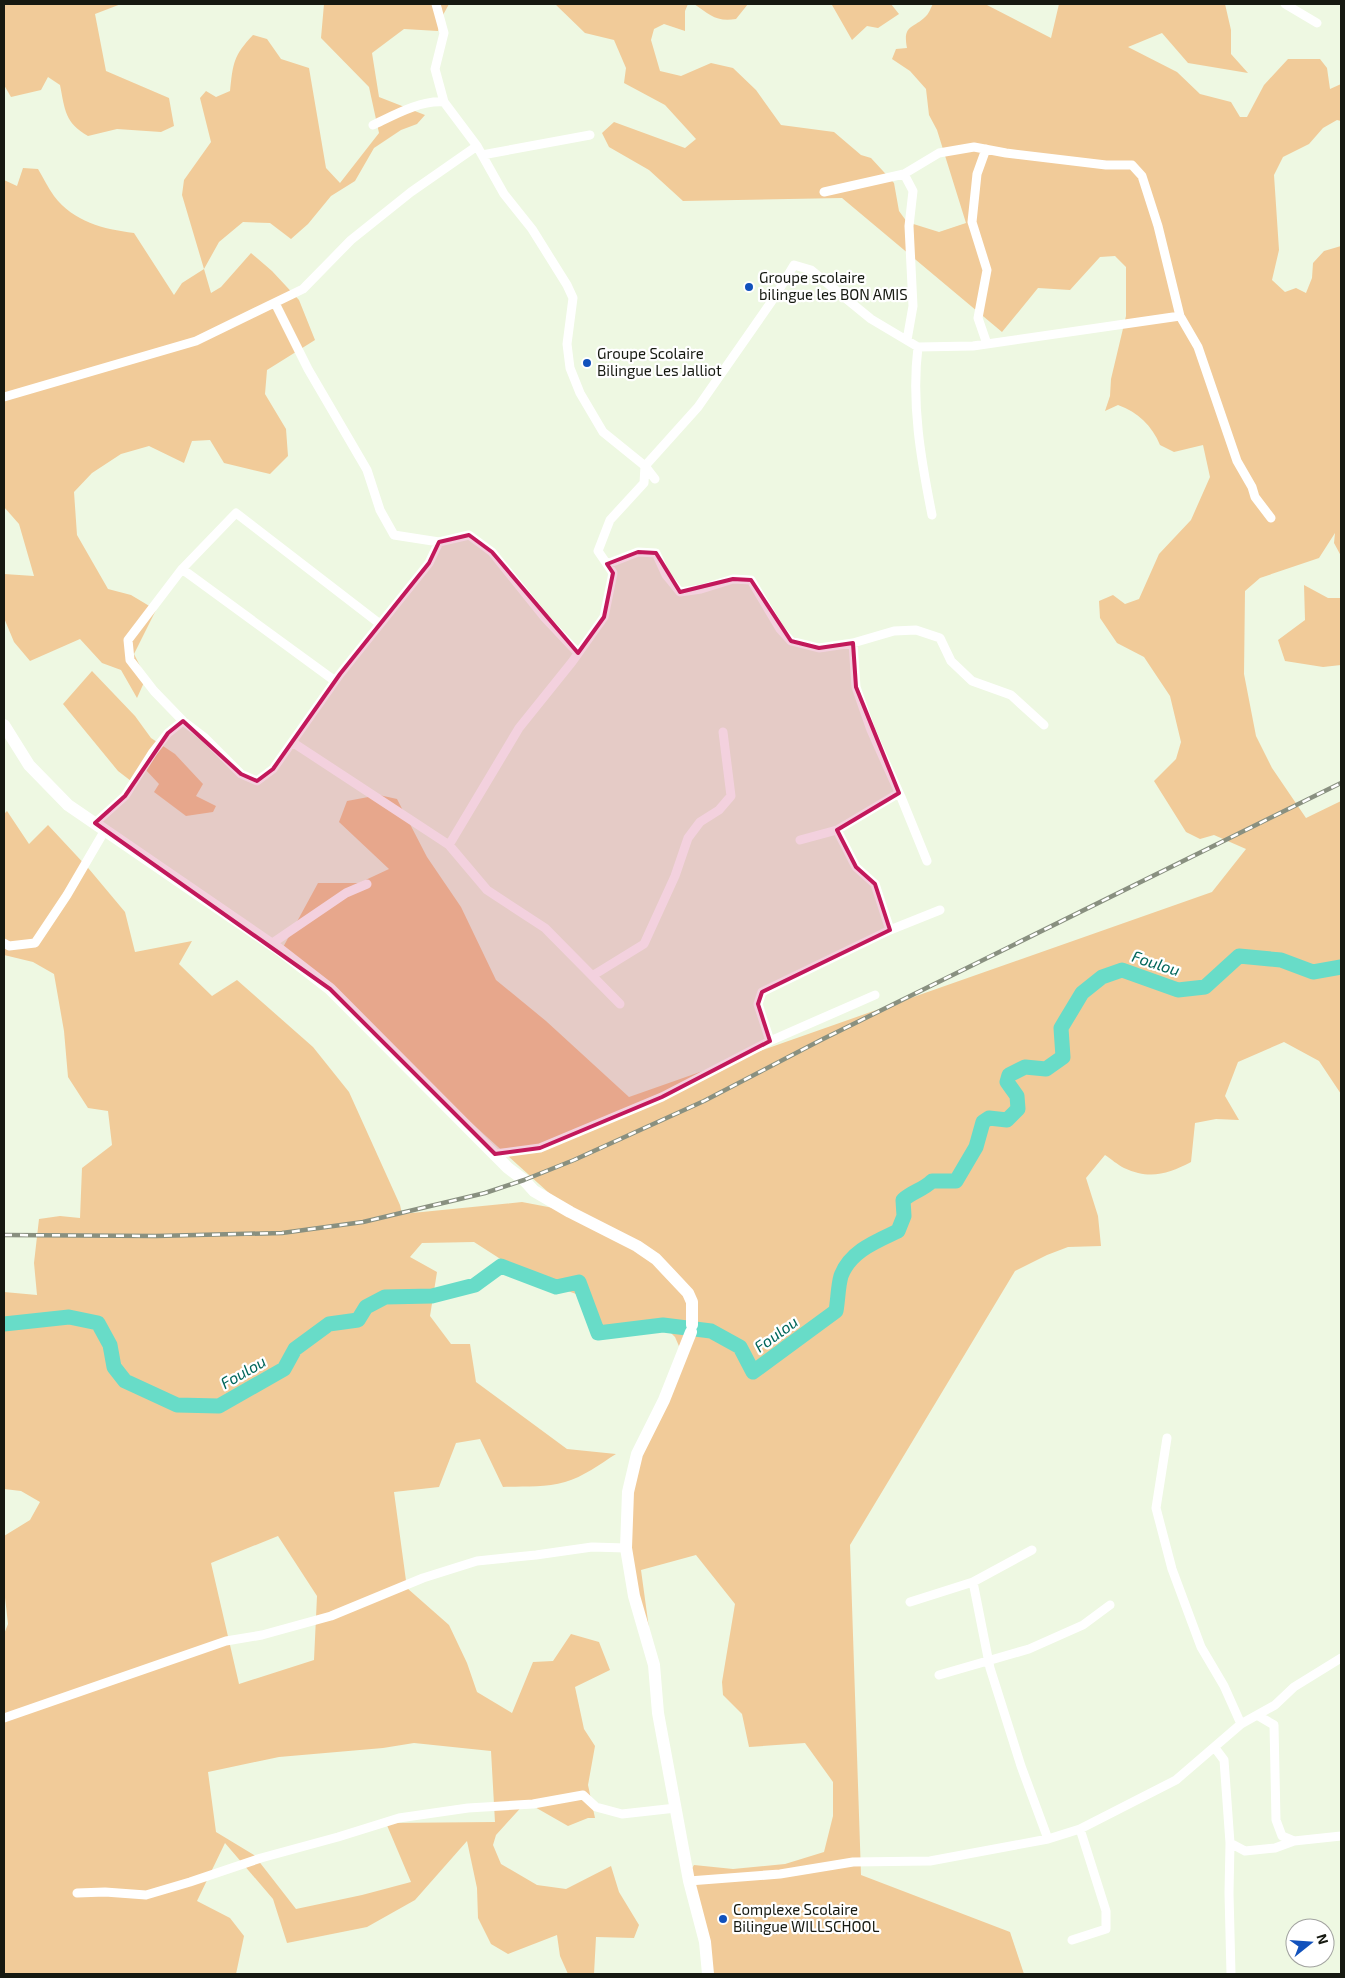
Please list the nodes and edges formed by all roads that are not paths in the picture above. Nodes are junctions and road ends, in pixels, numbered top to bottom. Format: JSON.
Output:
{"nodes":[{"id":1,"x":436,"y":4,"type":"edge"},
{"id":2,"x":1285,"y":4,"type":"edge"},
{"id":3,"x":1317,"y":22,"type":"dead end"},
{"id":4,"x":444,"y":102,"type":"junction"},
{"id":5,"x":373,"y":125,"type":"dead end"},
{"id":6,"x":590,"y":135,"type":"dead end"},
{"id":7,"x":477,"y":146,"type":"junction"},
{"id":8,"x":986,"y":149,"type":"junction"},
{"id":9,"x":482,"y":155,"type":"junction"},
{"id":10,"x":904,"y":174,"type":"junction"},
{"id":11,"x":824,"y":192,"type":"dead end"},
{"id":12,"x":275,"y":303,"type":"junction"},
{"id":13,"x":1180,"y":316,"type":"junction"},
{"id":14,"x":907,"y":340,"type":"junction"},
{"id":15,"x":987,"y":344,"type":"junction"},
{"id":16,"x":918,"y":347,"type":"junction"},
{"id":17,"x":4,"y":397,"type":"edge"},
{"id":18,"x":646,"y":466,"type":"junction"},
{"id":19,"x":655,"y":479,"type":"dead end"},
{"id":20,"x":932,"y":515,"type":"dead end"},
{"id":21,"x":1271,"y":518,"type":"dead end"},
{"id":22,"x":439,"y":542,"type":"junction"},
{"id":23,"x":607,"y":564,"type":"junction"},
{"id":24,"x":182,"y":569,"type":"junction"},
{"id":25,"x":380,"y":624,"type":"junction"},
{"id":26,"x":852,"y":643,"type":"junction"},
{"id":27,"x":578,"y":653,"type":"junction"},
{"id":28,"x":336,"y":681,"type":"junction"},
{"id":29,"x":184,"y":722,"type":"junction"},
{"id":30,"x":4,"y":725,"type":"edge"},
{"id":31,"x":1044,"y":725,"type":"dead end"},
{"id":32,"x":723,"y":732,"type":"dead end"},
{"id":33,"x":292,"y":742,"type":"junction"},
{"id":34,"x":900,"y":792,"type":"junction"},
{"id":35,"x":100,"y":826,"type":"junction"},
{"id":36,"x":837,"y":830,"type":"junction"},
{"id":37,"x":800,"y":840,"type":"dead end"},
{"id":38,"x":449,"y":845,"type":"junction"},
{"id":39,"x":927,"y":861,"type":"dead end"},
{"id":40,"x":367,"y":884,"type":"dead end"},
{"id":41,"x":940,"y":910,"type":"dead end"},
{"id":42,"x":890,"y":930,"type":"junction"},
{"id":43,"x":4,"y":942,"type":"edge"},
{"id":44,"x":271,"y":944,"type":"junction"},
{"id":45,"x":592,"y":976,"type":"junction"},
{"id":46,"x":875,"y":995,"type":"dead end"},
{"id":47,"x":620,"y":1004,"type":"dead end"},
{"id":48,"x":770,"y":1042,"type":"junction"},
{"id":49,"x":495,"y":1154,"type":"junction"},
{"id":50,"x":1167,"y":1438,"type":"dead end"},
{"id":51,"x":626,"y":1548,"type":"junction"},
{"id":52,"x":1032,"y":1550,"type":"dead end"},
{"id":53,"x":973,"y":1582,"type":"junction"},
{"id":54,"x":910,"y":1602,"type":"dead end"},
{"id":55,"x":1110,"y":1605,"type":"dead end"},
{"id":56,"x":1341,"y":1658,"type":"edge"},
{"id":57,"x":989,"y":1661,"type":"junction"},
{"id":58,"x":939,"y":1676,"type":"dead end"},
{"id":59,"x":1257,"y":1715,"type":"junction"},
{"id":60,"x":4,"y":1718,"type":"edge"},
{"id":61,"x":1241,"y":1724,"type":"junction"},
{"id":62,"x":1215,"y":1748,"type":"junction"},
{"id":63,"x":676,"y":1808,"type":"junction"},
{"id":64,"x":1080,"y":1829,"type":"junction"},
{"id":65,"x":1341,"y":1836,"type":"edge"},
{"id":66,"x":1048,"y":1839,"type":"junction"},
{"id":67,"x":1294,"y":1841,"type":"junction"},
{"id":68,"x":1230,"y":1843,"type":"junction"},
{"id":69,"x":689,"y":1881,"type":"junction"},
{"id":70,"x":77,"y":1893,"type":"dead end"},
{"id":71,"x":1072,"y":1940,"type":"dead end"},
{"id":72,"x":708,"y":1974,"type":"edge"},
{"id":73,"x":1231,"y":1974,"type":"edge"}],
"edges":[{"from":1,"to":4,"type":"street"},
{"from":2,"to":3,"type":"street"},
{"from":4,"to":5,"type":"street"},
{"from":4,"to":7,"type":"street"},
{"from":6,"to":9,"type":"street"},
{"from":7,"to":9,"type":"street"},
{"from":7,"to":12,"type":"street"},
{"from":8,"to":10,"type":"street"},
{"from":8,"to":13,"type":"street"},
{"from":8,"to":15,"type":"street"},
{"from":9,"to":18,"type":"street"},
{"from":10,"to":11,"type":"street"},
{"from":10,"to":14,"type":"street"},
{"from":12,"to":17,"type":"street"},
{"from":12,"to":22,"type":"street"},
{"from":13,"to":15,"type":"street"},
{"from":13,"to":21,"type":"street"},
{"from":14,"to":16,"type":"street"},
{"from":14,"to":18,"type":"street"},
{"from":15,"to":16,"type":"street"},
{"from":16,"to":20,"type":"street"},
{"from":18,"to":19,"type":"street"},
{"from":18,"to":23,"type":"street"},
{"from":22,"to":25,"type":"street"},
{"from":22,"to":27,"type":"street"},
{"from":23,"to":26,"type":"street"},
{"from":23,"to":27,"type":"street"},
{"from":24,"to":25,"type":"street"},
{"from":24,"to":28,"type":"street"},
{"from":24,"to":29,"type":"street"},
{"from":25,"to":28,"type":"street"},
{"from":26,"to":31,"type":"street"},
{"from":26,"to":34,"type":"street"},
{"from":27,"to":38,"type":"street"},
{"from":28,"to":33,"type":"street"},
{"from":29,"to":33,"type":"street"},
{"from":29,"to":35,"type":"street"},
{"from":30,"to":35,"type":"street"},
{"from":32,"to":45,"type":"street"},
{"from":33,"to":38,"type":"street"},
{"from":34,"to":36,"type":"street"},
{"from":34,"to":39,"type":"street"},
{"from":35,"to":43,"type":"street"},
{"from":35,"to":44,"type":"street"},
{"from":36,"to":37,"type":"street"},
{"from":36,"to":42,"type":"street"},
{"from":38,"to":45,"type":"street"},
{"from":40,"to":44,"type":"street"},
{"from":41,"to":42,"type":"street"},
{"from":42,"to":48,"type":"street"},
{"from":44,"to":49,"type":"street"},
{"from":45,"to":47,"type":"street"},
{"from":46,"to":48,"type":"street"},
{"from":48,"to":49,"type":"street"},
{"from":49,"to":51,"type":"street"},
{"from":50,"to":61,"type":"street"},
{"from":51,"to":60,"type":"street"},
{"from":51,"to":63,"type":"street"},
{"from":52,"to":53,"type":"street"},
{"from":53,"to":54,"type":"street"},
{"from":53,"to":57,"type":"street"},
{"from":55,"to":57,"type":"street"},
{"from":56,"to":59,"type":"street"},
{"from":57,"to":58,"type":"street"},
{"from":57,"to":66,"type":"street"},
{"from":59,"to":61,"type":"street"},
{"from":59,"to":67,"type":"street"},
{"from":61,"to":62,"type":"street"},
{"from":62,"to":64,"type":"street"},
{"from":62,"to":68,"type":"street"},
{"from":63,"to":69,"type":"street"},
{"from":63,"to":70,"type":"street"},
{"from":64,"to":66,"type":"street"},
{"from":64,"to":71,"type":"street"},
{"from":65,"to":67,"type":"street"},
{"from":66,"to":69,"type":"street"},
{"from":67,"to":68,"type":"street"},
{"from":68,"to":73,"type":"street"},
{"from":69,"to":72,"type":"street"}]}
